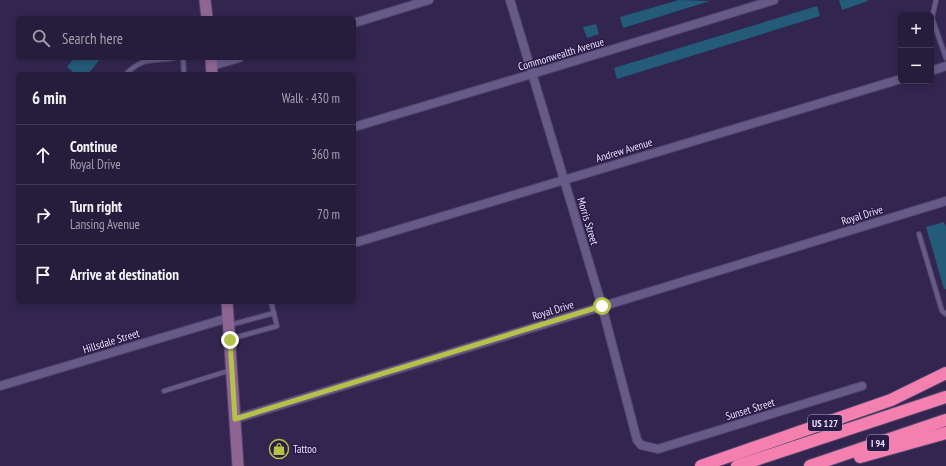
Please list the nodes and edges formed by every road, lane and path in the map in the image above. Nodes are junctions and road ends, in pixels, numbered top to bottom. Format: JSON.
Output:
{"nodes":[{"id":1,"x":205,"y":0,"type":"edge"},
{"id":2,"x":429,"y":0,"type":"edge"},
{"id":3,"x":510,"y":0,"type":"edge"},
{"id":4,"x":774,"y":0,"type":"edge"},
{"id":5,"x":936,"y":0,"type":"edge"},
{"id":6,"x":206,"y":16,"type":"edge"},
{"id":7,"x":356,"y":22,"type":"edge"},
{"id":8,"x":944,"y":46,"type":"edge"},
{"id":9,"x":946,"y":58,"type":"edge"},
{"id":10,"x":159,"y":60,"type":"edge"},
{"id":11,"x":183,"y":60,"type":"edge"},
{"id":12,"x":232,"y":60,"type":"edge"},
{"id":13,"x":211,"y":66,"type":"edge"},
{"id":14,"x":946,"y":66,"type":"edge"},
{"id":15,"x":934,"y":69,"type":"edge"},
{"id":16,"x":128,"y":72,"type":"edge"},
{"id":17,"x":184,"y":72,"type":"edge"},
{"id":18,"x":532,"y":74,"type":"junction"},
{"id":19,"x":898,"y":81,"type":"edge"},
{"id":20,"x":356,"y":125,"type":"edge"},
{"id":21,"x":564,"y":180,"type":"junction"},
{"id":22,"x":946,"y":201,"type":"edge"},
{"id":23,"x":919,"y":234,"type":"dead end"},
{"id":24,"x":356,"y":242,"type":"edge"},
{"id":25,"x":227,"y":304,"type":"edge"},
{"id":26,"x":272,"y":304,"type":"edge"},
{"id":27,"x":602,"y":306,"type":"junction"},
{"id":28,"x":274,"y":313,"type":"junction"},
{"id":29,"x":946,"y":314,"type":"edge"},
{"id":30,"x":228,"y":322,"type":"junction"},
{"id":31,"x":230,"y":340,"type":"junction"},
{"id":32,"x":231,"y":370,"type":"junction"},
{"id":33,"x":946,"y":373,"type":"edge"},
{"id":34,"x":0,"y":386,"type":"edge"},
{"id":35,"x":862,"y":386,"type":"dead end"},
{"id":36,"x":164,"y":391,"type":"dead end"},
{"id":37,"x":946,"y":398,"type":"edge"},
{"id":38,"x":235,"y":419,"type":"junction"},
{"id":39,"x":946,"y":420,"type":"edge"},
{"id":40,"x":946,"y":433,"type":"edge"},
{"id":41,"x":644,"y":447,"type":"joint"},
{"id":42,"x":238,"y":466,"type":"edge"},
{"id":43,"x":701,"y":466,"type":"edge"},
{"id":44,"x":737,"y":466,"type":"edge"},
{"id":45,"x":810,"y":466,"type":"edge"},
{"id":46,"x":826,"y":466,"type":"edge"}],
"edges":[{"from":1,"to":6,"type":"main road"},
{"from":2,"to":7,"type":"street"},
{"from":3,"to":18,"type":"street","name":"Morris Street"},
{"from":4,"to":18,"type":"street","name":"Commonwealth Avenue"},
{"from":5,"to":8,"type":"lane"},
{"from":8,"to":9,"type":"lane"},
{"from":10,"to":16,"type":"lane"},
{"from":11,"to":17,"type":"lane"},
{"from":12,"to":13,"type":"street"},
{"from":14,"to":15,"type":"street"},
{"from":18,"to":20,"type":"street","name":"Commonwealth Avenue"},
{"from":18,"to":21,"type":"street","name":"Morris Street"},
{"from":19,"to":21,"type":"street","name":"Andrew Avenue"},
{"from":21,"to":24,"type":"street","name":"Andrew Avenue"},
{"from":21,"to":27,"type":"street","name":"Morris Street"},
{"from":22,"to":27,"type":"street","name":"Royal Drive"},
{"from":23,"to":29,"type":"lane"},
{"from":25,"to":30,"type":"main road"},
{"from":26,"to":28,"type":"lane"},
{"from":27,"to":38,"type":"street","name":"Royal Drive"},
{"from":27,"to":41,"type":"street","name":"Morris Street"},
{"from":28,"to":30,"type":"lane"},
{"from":28,"to":31,"type":"lane"},
{"from":30,"to":31,"type":"main road"},
{"from":30,"to":34,"type":"street","name":"Hillsdale Street"},
{"from":31,"to":32,"type":"main road"},
{"from":32,"to":36,"type":"lane"},
{"from":32,"to":38,"type":"main road"},
{"from":33,"to":43,"type":"highway","number":"US 127"},
{"from":35,"to":41,"type":"street","name":"Sunset Street"},
{"from":37,"to":44,"type":"highway","number":"I 94"},
{"from":38,"to":42,"type":"main road"},
{"from":39,"to":45,"type":"highway","number":"I 94"},
{"from":40,"to":46,"type":"highway"}]}
